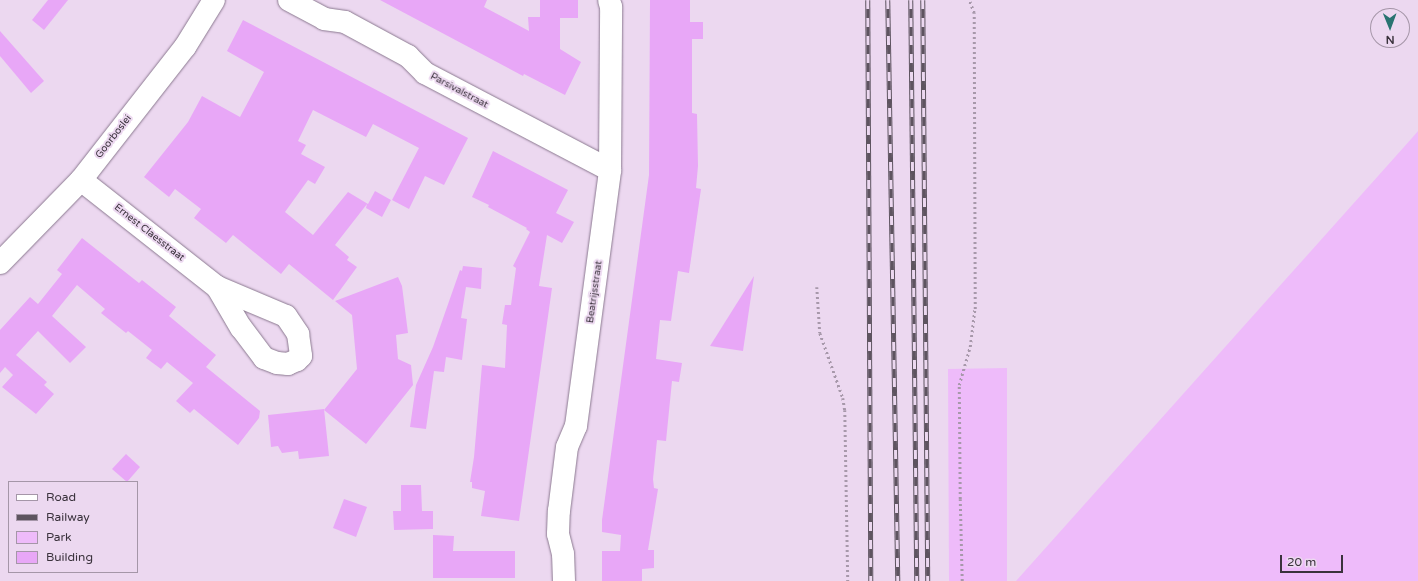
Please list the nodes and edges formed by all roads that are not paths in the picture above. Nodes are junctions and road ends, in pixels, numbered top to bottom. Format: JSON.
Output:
{"nodes":[{"id":1,"x":214,"y":0,"type":"edge"},
{"id":2,"x":289,"y":0,"type":"edge"},
{"id":3,"x":609,"y":0,"type":"edge"},
{"id":4,"x":610,"y":170,"type":"junction"},
{"id":5,"x":81,"y":180,"type":"junction"},
{"id":6,"x":0,"y":263,"type":"edge"},
{"id":7,"x":218,"y":287,"type":"dead end"},
{"id":8,"x":564,"y":581,"type":"edge"}],
"edges":[{"from":1,"to":5,"type":"street","name":"Goorboslei"},
{"from":2,"to":4,"type":"street","name":"Parsivalstraat"},
{"from":3,"to":4,"type":"street","name":"Beatrijsstraat"},
{"from":4,"to":8,"type":"street","name":"Beatrijsstraat"},
{"from":5,"to":6,"type":"street","name":"Goorboslei"},
{"from":5,"to":7,"type":"street","name":"Ernest Claesstraat"}]}
